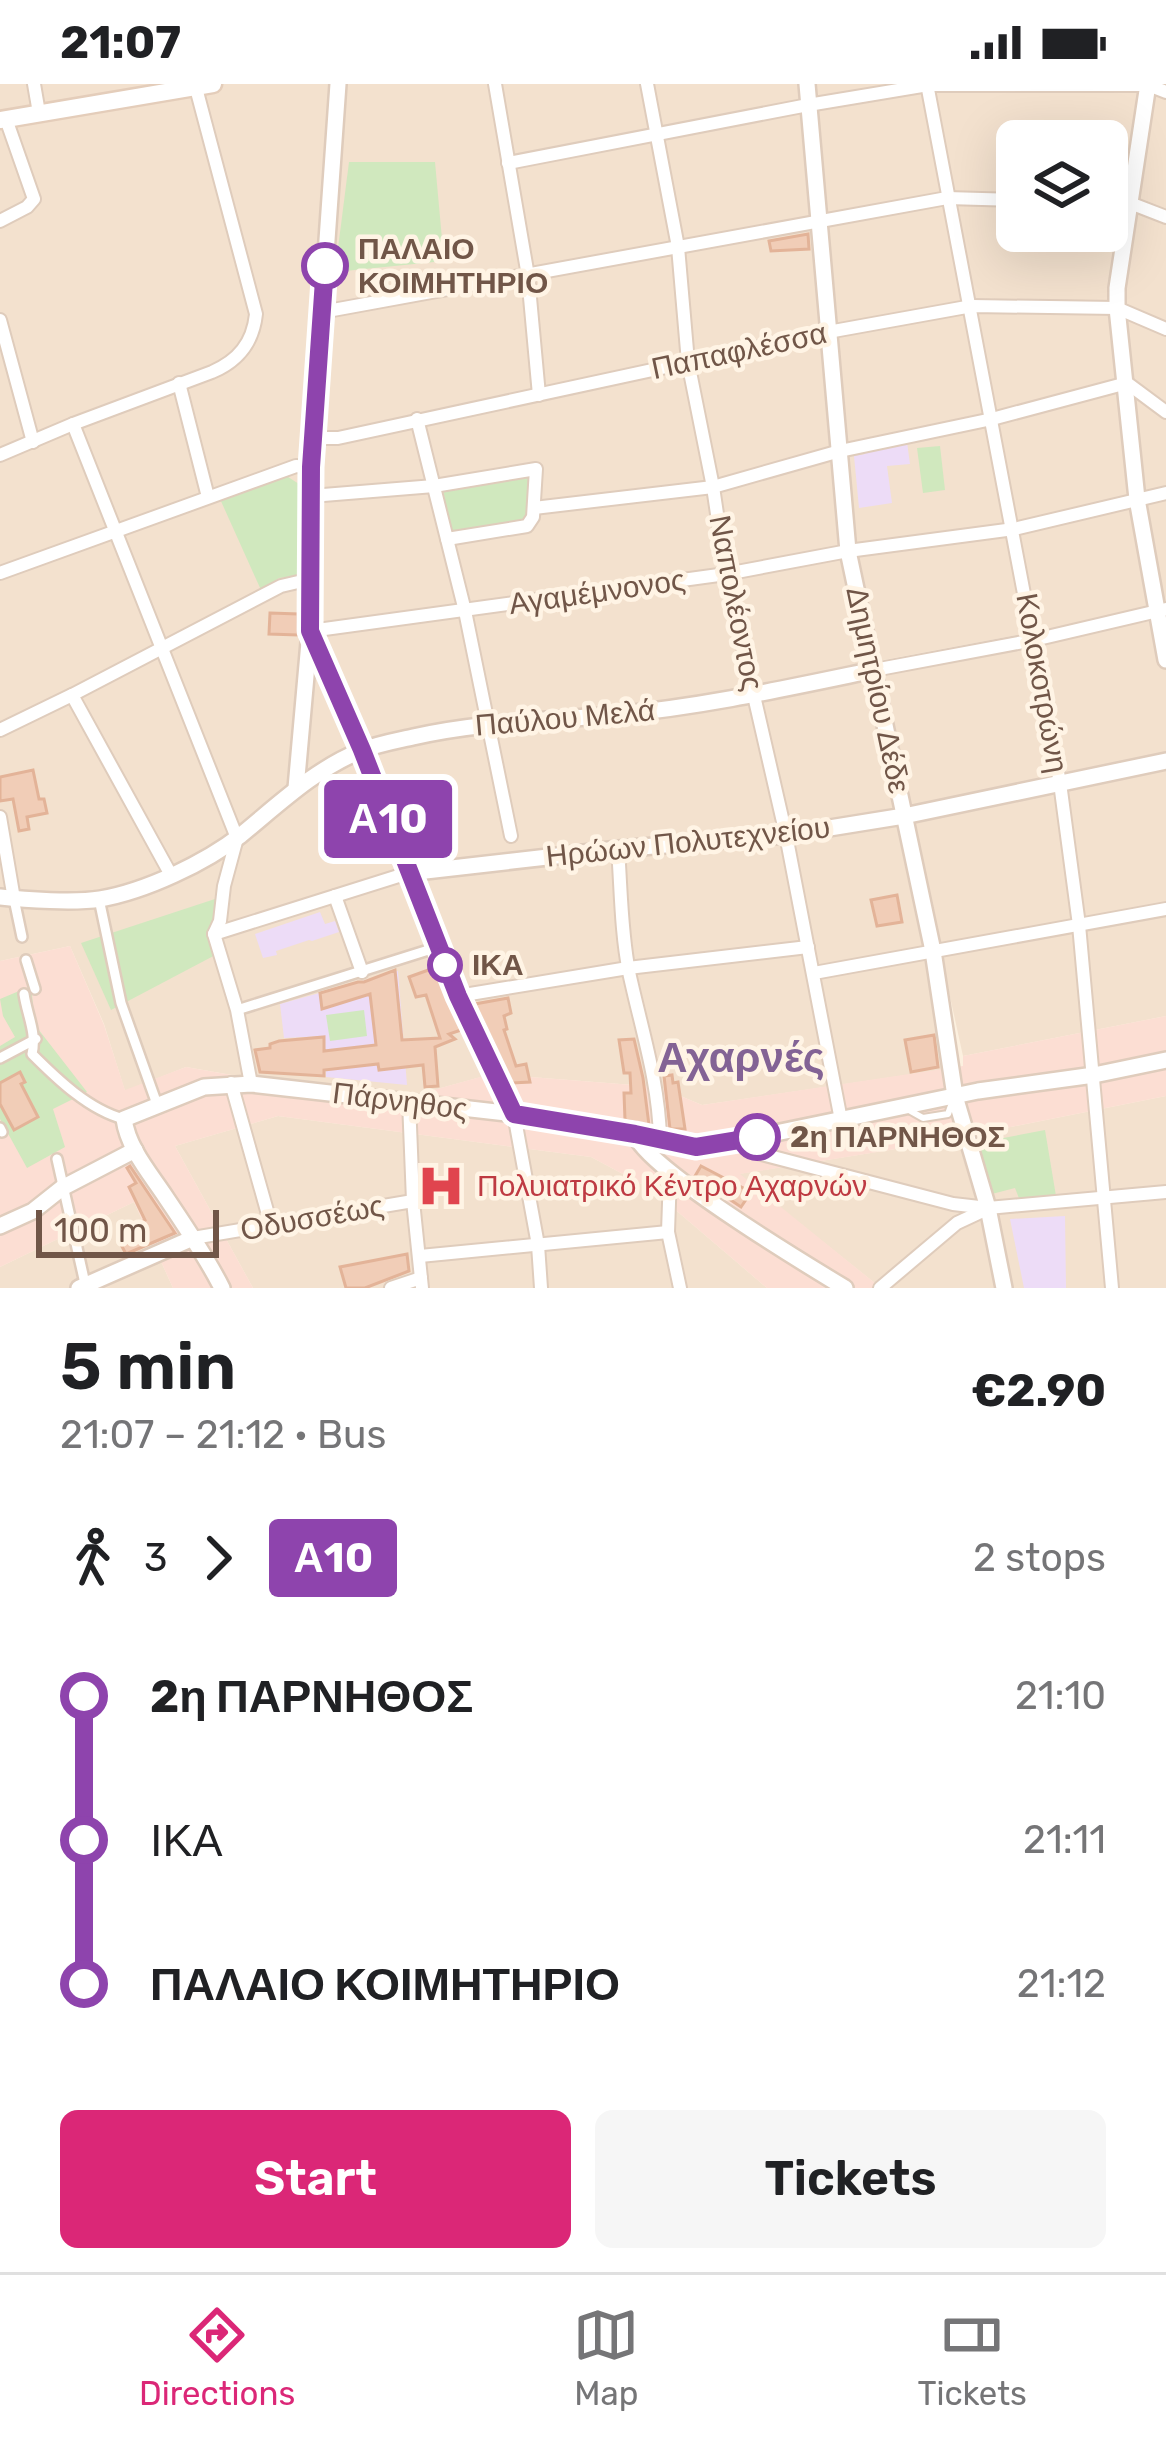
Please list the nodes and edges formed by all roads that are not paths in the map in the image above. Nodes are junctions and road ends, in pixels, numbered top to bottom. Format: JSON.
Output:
{"nodes":[{"id":1,"x":34,"y":84,"type":"edge"},
{"id":2,"x":338,"y":84,"type":"edge"},
{"id":3,"x":495,"y":84,"type":"edge"},
{"id":4,"x":647,"y":84,"type":"edge"},
{"id":5,"x":806,"y":84,"type":"edge"},
{"id":6,"x":1148,"y":84,"type":"edge"},
{"id":7,"x":928,"y":85,"type":"edge"},
{"id":8,"x":191,"y":87,"type":"edge"},
{"id":9,"x":1166,"y":92,"type":"edge"},
{"id":10,"x":808,"y":105,"type":"junction"},
{"id":11,"x":39,"y":113,"type":"junction"},
{"id":12,"x":3,"y":119,"type":"edge"},
{"id":13,"x":656,"y":135,"type":"junction"},
{"id":14,"x":508,"y":163,"type":"junction"},
{"id":15,"x":947,"y":198,"type":"junction"},
{"id":16,"x":996,"y":199,"type":"edge"},
{"id":17,"x":1130,"y":203,"type":"junction"},
{"id":18,"x":1166,"y":217,"type":"edge"},
{"id":19,"x":818,"y":220,"type":"junction"},
{"id":20,"x":0,"y":221,"type":"edge"},
{"id":21,"x":677,"y":247,"type":"junction"},
{"id":22,"x":528,"y":276,"type":"junction"},
{"id":23,"x":972,"y":306,"type":"junction"},
{"id":24,"x":1117,"y":308,"type":"junction"},
{"id":25,"x":322,"y":312,"type":"junction"},
{"id":26,"x":0,"y":320,"type":"edge"},
{"id":27,"x":1166,"y":329,"type":"edge"},
{"id":28,"x":828,"y":332,"type":"junction"},
{"id":29,"x":688,"y":362,"type":"junction"},
{"id":30,"x":15,"y":380,"type":"junction"},
{"id":31,"x":178,"y":383,"type":"junction"},
{"id":32,"x":1127,"y":383,"type":"junction"},
{"id":33,"x":0,"y":386,"type":"edge"},
{"id":34,"x":538,"y":395,"type":"junction"},
{"id":35,"x":1166,"y":412,"type":"edge"},
{"id":36,"x":417,"y":419,"type":"junction"},
{"id":37,"x":992,"y":419,"type":"junction"},
{"id":38,"x":74,"y":424,"type":"junction"},
{"id":39,"x":313,"y":438,"type":"junction"},
{"id":40,"x":33,"y":442,"type":"junction"},
{"id":41,"x":840,"y":451,"type":"junction"},
{"id":42,"x":0,"y":455,"type":"edge"},
{"id":43,"x":311,"y":467,"type":"junction"},
{"id":44,"x":434,"y":486,"type":"junction"},
{"id":45,"x":713,"y":487,"type":"junction"},
{"id":46,"x":1166,"y":493,"type":"edge"},
{"id":47,"x":311,"y":496,"type":"junction"},
{"id":48,"x":208,"y":497,"type":"junction"},
{"id":49,"x":1137,"y":499,"type":"junction"},
{"id":50,"x":534,"y":508,"type":"junction"},
{"id":51,"x":1014,"y":529,"type":"junction"},
{"id":52,"x":116,"y":531,"type":"junction"},
{"id":53,"x":447,"y":539,"type":"junction"},
{"id":54,"x":848,"y":551,"type":"junction"},
{"id":55,"x":0,"y":573,"type":"edge"},
{"id":56,"x":726,"y":574,"type":"junction"},
{"id":57,"x":310,"y":579,"type":"junction"},
{"id":58,"x":1161,"y":609,"type":"edge"},
{"id":59,"x":465,"y":611,"type":"junction"},
{"id":60,"x":310,"y":631,"type":"junction"},
{"id":61,"x":1034,"y":640,"type":"junction"},
{"id":62,"x":163,"y":649,"type":"junction"},
{"id":63,"x":1166,"y":660,"type":"edge"},
{"id":64,"x":874,"y":670,"type":"junction"},
{"id":65,"x":72,"y":695,"type":"junction"},
{"id":66,"x":754,"y":695,"type":"junction"},
{"id":67,"x":488,"y":723,"type":"junction"},
{"id":68,"x":0,"y":730,"type":"edge"},
{"id":69,"x":362,"y":750,"type":"junction"},
{"id":70,"x":1166,"y":761,"type":"edge"},
{"id":71,"x":1060,"y":783,"type":"junction"},
{"id":72,"x":296,"y":788,"type":"junction"},
{"id":73,"x":904,"y":815,"type":"junction"},
{"id":74,"x":0,"y":817,"type":"edge"},
{"id":75,"x":786,"y":835,"type":"junction"},
{"id":76,"x":512,"y":836,"type":"dead end"},
{"id":77,"x":238,"y":838,"type":"junction"},
{"id":78,"x":618,"y":849,"type":"junction"},
{"id":79,"x":408,"y":873,"type":"junction"},
{"id":80,"x":171,"y":875,"type":"junction"},
{"id":81,"x":335,"y":896,"type":"junction"},
{"id":82,"x":7,"y":898,"type":"edge"},
{"id":83,"x":99,"y":899,"type":"junction"},
{"id":84,"x":1166,"y":909,"type":"edge"},
{"id":85,"x":1079,"y":925,"type":"junction"},
{"id":86,"x":214,"y":934,"type":"junction"},
{"id":87,"x":22,"y":937,"type":"dead end"},
{"id":88,"x":438,"y":947,"type":"junction"},
{"id":89,"x":808,"y":947,"type":"junction"},
{"id":90,"x":933,"y":951,"type":"junction"},
{"id":91,"x":26,"y":960,"type":"dead end"},
{"id":92,"x":628,"y":968,"type":"junction"},
{"id":93,"x":362,"y":972,"type":"junction"},
{"id":94,"x":814,"y":973,"type":"junction"},
{"id":95,"x":458,"y":996,"type":"junction"},
{"id":96,"x":237,"y":1010,"type":"junction"},
{"id":97,"x":36,"y":1039,"type":"junction"},
{"id":98,"x":0,"y":1058,"type":"edge"},
{"id":99,"x":1166,"y":1060,"type":"edge"},
{"id":100,"x":1094,"y":1075,"type":"junction"},
{"id":101,"x":231,"y":1083,"type":"junction"},
{"id":102,"x":251,"y":1084,"type":"junction"},
{"id":103,"x":955,"y":1096,"type":"junction"},
{"id":104,"x":409,"y":1101,"type":"junction"},
{"id":105,"x":158,"y":1107,"type":"junction"},
{"id":106,"x":514,"y":1114,"type":"junction"},
{"id":107,"x":129,"y":1117,"type":"junction"},
{"id":108,"x":841,"y":1120,"type":"junction"},
{"id":109,"x":635,"y":1134,"type":"junction"},
{"id":110,"x":661,"y":1139,"type":"junction"},
{"id":111,"x":737,"y":1141,"type":"junction"},
{"id":112,"x":134,"y":1150,"type":"junction"},
{"id":113,"x":57,"y":1159,"type":"dead end"},
{"id":114,"x":670,"y":1174,"type":"junction"},
{"id":115,"x":62,"y":1188,"type":"junction"},
{"id":116,"x":1166,"y":1192,"type":"edge"},
{"id":117,"x":1105,"y":1198,"type":"junction"},
{"id":118,"x":413,"y":1201,"type":"junction"},
{"id":119,"x":988,"y":1208,"type":"junction"},
{"id":120,"x":272,"y":1225,"type":"junction"},
{"id":121,"x":0,"y":1226,"type":"edge"},
{"id":122,"x":668,"y":1232,"type":"junction"},
{"id":123,"x":193,"y":1238,"type":"junction"},
{"id":124,"x":538,"y":1245,"type":"junction"},
{"id":125,"x":420,"y":1256,"type":"junction"},
{"id":126,"x":422,"y":1283,"type":"edge"},
{"id":127,"x":83,"y":1287,"type":"edge"},
{"id":128,"x":222,"y":1288,"type":"edge"},
{"id":129,"x":391,"y":1288,"type":"edge"},
{"id":130,"x":541,"y":1288,"type":"edge"},
{"id":131,"x":680,"y":1288,"type":"edge"},
{"id":132,"x":845,"y":1288,"type":"edge"},
{"id":133,"x":880,"y":1288,"type":"edge"},
{"id":134,"x":1004,"y":1288,"type":"edge"},
{"id":135,"x":1112,"y":1288,"type":"edge"}],
"edges":[{"from":1,"to":11,"type":"street"},
{"from":2,"to":25,"type":"street"},
{"from":3,"to":14,"type":"street"},
{"from":4,"to":13,"type":"street","name":"Ναπολέοντος"},
{"from":5,"to":10,"type":"street","name":"Δημητρίου Δέδε"},
{"from":6,"to":7,"type":"street"},
{"from":6,"to":9,"type":"street"},
{"from":6,"to":17,"type":"street"},
{"from":7,"to":10,"type":"street"},
{"from":7,"to":15,"type":"street","name":"Κολοκοτρώνη"},
{"from":8,"to":11,"type":"main road"},
{"from":8,"to":31,"type":"street"},
{"from":10,"to":13,"type":"street"},
{"from":10,"to":19,"type":"street","name":"Δημητρίου Δέδε"},
{"from":11,"to":12,"type":"main road"},
{"from":12,"to":20,"type":"street"},
{"from":13,"to":14,"type":"street"},
{"from":13,"to":21,"type":"street","name":"Ναπολέοντος"},
{"from":14,"to":22,"type":"street"},
{"from":15,"to":16,"type":"street"},
{"from":15,"to":19,"type":"street"},
{"from":15,"to":23,"type":"street","name":"Κολοκοτρώνη"},
{"from":17,"to":18,"type":"street"},
{"from":17,"to":24,"type":"street"},
{"from":19,"to":21,"type":"street"},
{"from":19,"to":28,"type":"street","name":"Δημητρίου Δέδε"},
{"from":21,"to":22,"type":"street"},
{"from":21,"to":29,"type":"street","name":"Ναπολέοντος"},
{"from":22,"to":25,"type":"street"},
{"from":22,"to":34,"type":"street"},
{"from":23,"to":24,"type":"street","name":"Παπαφλέσσα"},
{"from":23,"to":28,"type":"street","name":"Παπαφλέσσα"},
{"from":23,"to":37,"type":"street","name":"Κολοκοτρώνη"},
{"from":24,"to":27,"type":"street","name":"Παπαφλέσσα"},
{"from":24,"to":32,"type":"street"},
{"from":25,"to":39,"type":"street"},
{"from":26,"to":30,"type":"street"},
{"from":28,"to":29,"type":"street","name":"Παπαφλέσσα"},
{"from":28,"to":41,"type":"street","name":"Δημητρίου Δέδε"},
{"from":29,"to":34,"type":"street","name":"Παπαφλέσσα"},
{"from":29,"to":45,"type":"street","name":"Ναπολέοντος"},
{"from":30,"to":33,"type":"street"},
{"from":30,"to":40,"type":"street"},
{"from":31,"to":38,"type":"street"},
{"from":31,"to":48,"type":"street"},
{"from":32,"to":35,"type":"street"},
{"from":32,"to":37,"type":"street"},
{"from":32,"to":49,"type":"street"},
{"from":34,"to":36,"type":"street","name":"Παπαφλέσσα"},
{"from":36,"to":39,"type":"street","name":"Παπαφλέσσα"},
{"from":36,"to":44,"type":"street"},
{"from":37,"to":41,"type":"street"},
{"from":37,"to":51,"type":"street","name":"Κολοκοτρώνη"},
{"from":38,"to":40,"type":"street"},
{"from":38,"to":52,"type":"street"},
{"from":39,"to":43,"type":"street"},
{"from":40,"to":42,"type":"street"},
{"from":41,"to":45,"type":"street"},
{"from":41,"to":54,"type":"street","name":"Δημητρίου Δέδε"},
{"from":43,"to":47,"type":"street"},
{"from":43,"to":48,"type":"street"},
{"from":44,"to":47,"type":"street"},
{"from":44,"to":50,"type":"street"},
{"from":44,"to":53,"type":"street"},
{"from":45,"to":50,"type":"street"},
{"from":45,"to":56,"type":"street","name":"Ναπολέοντος"},
{"from":46,"to":49,"type":"street","name":"Αγαμέμνονος"},
{"from":47,"to":57,"type":"street"},
{"from":48,"to":52,"type":"street"},
{"from":49,"to":51,"type":"street","name":"Αγαμέμνονος"},
{"from":49,"to":58,"type":"street"},
{"from":50,"to":53,"type":"street"},
{"from":51,"to":54,"type":"street","name":"Αγαμέμνονος"},
{"from":51,"to":61,"type":"street","name":"Κολοκοτρώνη"},
{"from":52,"to":55,"type":"street"},
{"from":52,"to":62,"type":"street"},
{"from":53,"to":59,"type":"street"},
{"from":54,"to":56,"type":"street","name":"Αγαμέμνονος"},
{"from":54,"to":64,"type":"street","name":"Δημητρίου Δέδε"},
{"from":56,"to":59,"type":"street","name":"Αγαμέμνονος"},
{"from":56,"to":66,"type":"street","name":"Ναπολέοντος"},
{"from":57,"to":60,"type":"street"},
{"from":57,"to":62,"type":"street"},
{"from":58,"to":61,"type":"street","name":"Παύλου Μελά"},
{"from":58,"to":63,"type":"street"},
{"from":59,"to":60,"type":"street","name":"Αγαμέμνονος"},
{"from":59,"to":67,"type":"street"},
{"from":60,"to":69,"type":"street"},
{"from":60,"to":72,"type":"street"},
{"from":61,"to":64,"type":"street","name":"Παύλου Μελά"},
{"from":61,"to":71,"type":"street","name":"Κολοκοτρώνη"},
{"from":62,"to":65,"type":"street"},
{"from":62,"to":77,"type":"street"},
{"from":64,"to":66,"type":"street","name":"Παύλου Μελά"},
{"from":64,"to":73,"type":"street","name":"Δημητρίου Δέδε"},
{"from":65,"to":68,"type":"street"},
{"from":65,"to":80,"type":"street"},
{"from":66,"to":67,"type":"street","name":"Παύλου Μελά"},
{"from":66,"to":75,"type":"street","name":"Ναπολέοντος"},
{"from":67,"to":69,"type":"street","name":"Παύλου Μελά"},
{"from":67,"to":76,"type":"street"},
{"from":69,"to":72,"type":"street","name":"Παύλου Μελά"},
{"from":69,"to":79,"type":"street"},
{"from":70,"to":71,"type":"street","name":"Ηρώων Πολυτεχνείου"},
{"from":71,"to":73,"type":"street","name":"Ηρώων Πολυτεχνείου"},
{"from":71,"to":85,"type":"street","name":"Κολοκοτρώνη"},
{"from":72,"to":77,"type":"street","name":"Παύλου Μελά"},
{"from":73,"to":75,"type":"street","name":"Ηρώων Πολυτεχνείου"},
{"from":73,"to":90,"type":"street","name":"Δημητρίου Δέδε"},
{"from":74,"to":82,"type":"street"},
{"from":75,"to":78,"type":"street","name":"Ηρώων Πολυτεχνείου"},
{"from":75,"to":89,"type":"street","name":"Ναπολέοντος"},
{"from":77,"to":80,"type":"street","name":"Παύλου Μελά"},
{"from":77,"to":86,"type":"street"},
{"from":78,"to":79,"type":"street","name":"Ηρώων Πολυτεχνείου"},
{"from":78,"to":92,"type":"street"},
{"from":79,"to":81,"type":"street","name":"Ηρώων Πολυτεχνείου"},
{"from":79,"to":88,"type":"street"},
{"from":80,"to":83,"type":"street","name":"Παύλου Μελά"},
{"from":81,"to":86,"type":"street","name":"Ηρώων Πολυτεχνείου"},
{"from":81,"to":93,"type":"street"},
{"from":82,"to":83,"type":"street","name":"Παύλου Μελά"},
{"from":82,"to":87,"type":"street"},
{"from":83,"to":105,"type":"street"},
{"from":84,"to":85,"type":"street"},
{"from":85,"to":90,"type":"street"},
{"from":85,"to":100,"type":"street","name":"Κολοκοτρώνη"},
{"from":86,"to":96,"type":"street"},
{"from":88,"to":93,"type":"street"},
{"from":88,"to":95,"type":"street"},
{"from":89,"to":92,"type":"street"},
{"from":89,"to":94,"type":"street","name":"Ναπολέοντος"},
{"from":90,"to":94,"type":"street"},
{"from":90,"to":103,"type":"street","name":"Δημητρίου Δέδε"},
{"from":91,"to":97,"type":"street"},
{"from":92,"to":95,"type":"street"},
{"from":92,"to":110,"type":"street"},
{"from":93,"to":96,"type":"street"},
{"from":94,"to":108,"type":"street","name":"Ναπολέοντος"},
{"from":95,"to":106,"type":"street"},
{"from":96,"to":102,"type":"street"},
{"from":97,"to":98,"type":"street"},
{"from":97,"to":107,"type":"street"},
{"from":99,"to":100,"type":"street","name":"Πάρνηθος"},
{"from":100,"to":103,"type":"street","name":"Πάρνηθος"},
{"from":100,"to":117,"type":"street","name":"Κολοκοτρώνη"},
{"from":101,"to":102,"type":"street","name":"Πάρνηθος"},
{"from":101,"to":105,"type":"street","name":"Πάρνηθος"},
{"from":101,"to":120,"type":"street"},
{"from":102,"to":104,"type":"street","name":"Πάρνηθος"},
{"from":103,"to":108,"type":"street","name":"Πάρνηθος"},
{"from":103,"to":119,"type":"street","name":"Δημητρίου Δέδε"},
{"from":104,"to":106,"type":"street","name":"Πάρνηθος"},
{"from":104,"to":118,"type":"street"},
{"from":105,"to":107,"type":"street","name":"Πάρνηθος"},
{"from":106,"to":109,"type":"street","name":"Πάρνηθος"},
{"from":106,"to":124,"type":"street"},
{"from":107,"to":112,"type":"street"},
{"from":108,"to":111,"type":"street","name":"Πάρνηθος"},
{"from":109,"to":110,"type":"street","name":"Πάρνηθος"},
{"from":109,"to":114,"type":"street"},
{"from":110,"to":111,"type":"street","name":"Πάρνηθος"},
{"from":111,"to":119,"type":"street"},
{"from":112,"to":115,"type":"street"},
{"from":112,"to":123,"type":"street"},
{"from":113,"to":115,"type":"street"},
{"from":114,"to":122,"type":"street"},
{"from":114,"to":132,"type":"street"},
{"from":115,"to":121,"type":"street"},
{"from":115,"to":127,"type":"street"},
{"from":116,"to":117,"type":"street"},
{"from":117,"to":119,"type":"street"},
{"from":117,"to":135,"type":"street","name":"Κολοκοτρώνη"},
{"from":118,"to":120,"type":"street","name":"Οδυσσέως"},
{"from":118,"to":125,"type":"street"},
{"from":119,"to":133,"type":"street"},
{"from":119,"to":134,"type":"street","name":"Δημητρίου Δέδε"},
{"from":120,"to":123,"type":"street","name":"Οδυσσέως"},
{"from":122,"to":124,"type":"street"},
{"from":122,"to":131,"type":"street"},
{"from":123,"to":127,"type":"street","name":"Οδυσσέως"},
{"from":123,"to":128,"type":"street"},
{"from":124,"to":125,"type":"street"},
{"from":124,"to":130,"type":"street"},
{"from":125,"to":126,"type":"street"},
{"from":126,"to":129,"type":"street"}]}
